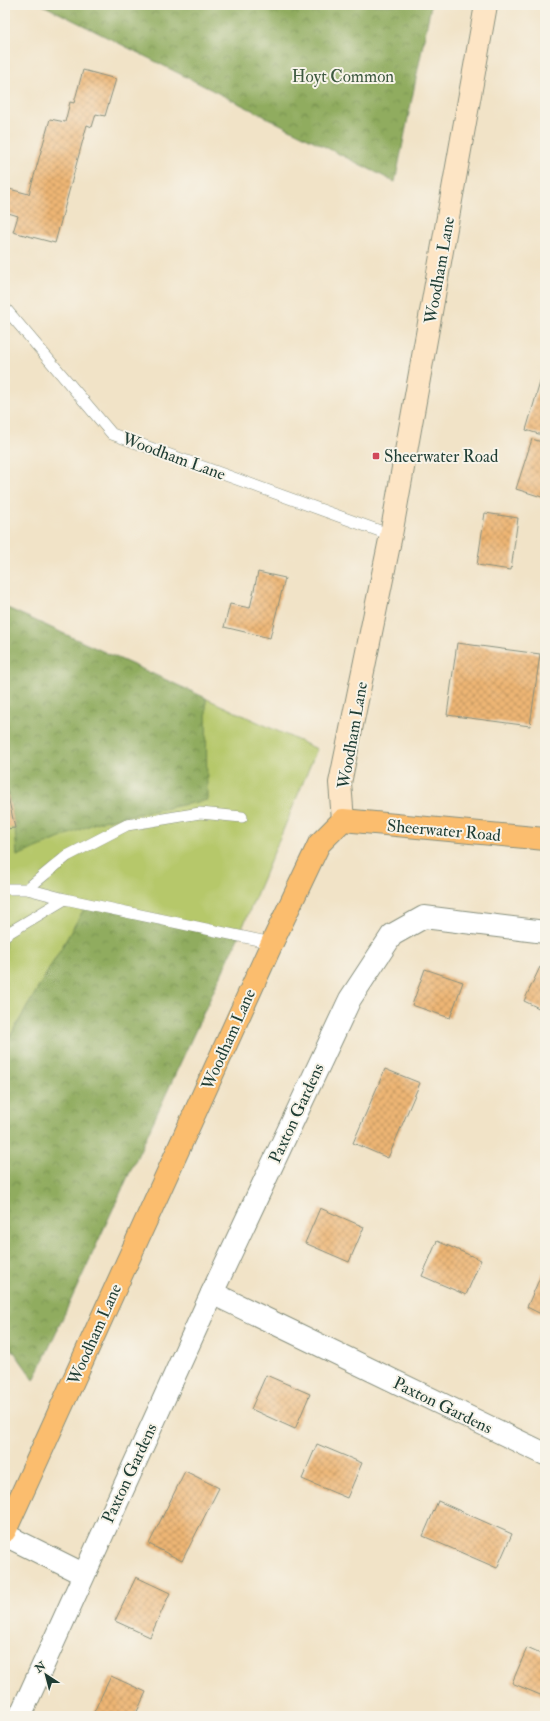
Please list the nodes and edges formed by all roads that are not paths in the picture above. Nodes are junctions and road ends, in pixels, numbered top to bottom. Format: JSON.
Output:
{"nodes":[{"id":1,"x":486,"y":5,"type":"edge"},
{"id":2,"x":5,"y":308,"type":"edge"},
{"id":3,"x":391,"y":535,"type":"junction"},
{"id":4,"x":242,"y":817,"type":"dead end"},
{"id":5,"x":343,"y":820,"type":"junction"},
{"id":6,"x":545,"y":839,"type":"edge"},
{"id":7,"x":27,"y":889,"type":"junction"},
{"id":8,"x":5,"y":890,"type":"edge"},
{"id":9,"x":65,"y":899,"type":"junction"},
{"id":10,"x":545,"y":932,"type":"edge"},
{"id":11,"x":5,"y":935,"type":"edge"},
{"id":12,"x":272,"y":943,"type":"junction"},
{"id":13,"x":212,"y":1293,"type":"junction"},
{"id":14,"x":545,"y":1454,"type":"edge"},
{"id":15,"x":5,"y":1531,"type":"edge"},
{"id":16,"x":5,"y":1534,"type":"edge"},
{"id":17,"x":83,"y":1574,"type":"junction"},
{"id":18,"x":20,"y":1716,"type":"edge"}],
"edges":[{"from":1,"to":3,"type":"main road","name":"Woodham Lane"},
{"from":2,"to":3,"type":"lane","name":"Woodham Lane"},
{"from":3,"to":5,"type":"main road","name":"Woodham Lane"},
{"from":4,"to":7,"type":"lane"},
{"from":5,"to":6,"type":"main road","name":"Sheerwater Road"},
{"from":5,"to":12,"type":"main road","name":"Woodham Lane"},
{"from":7,"to":8,"type":"lane"},
{"from":7,"to":9,"type":"lane"},
{"from":9,"to":11,"type":"lane"},
{"from":9,"to":12,"type":"lane"},
{"from":10,"to":13,"type":"street","name":"Paxton Gardens"},
{"from":12,"to":15,"type":"main road","name":"Woodham Lane"},
{"from":13,"to":14,"type":"street","name":"Paxton Gardens"},
{"from":13,"to":17,"type":"street","name":"Paxton Gardens"},
{"from":16,"to":17,"type":"street"},
{"from":17,"to":18,"type":"street","name":"Paxton Gardens"}]}
